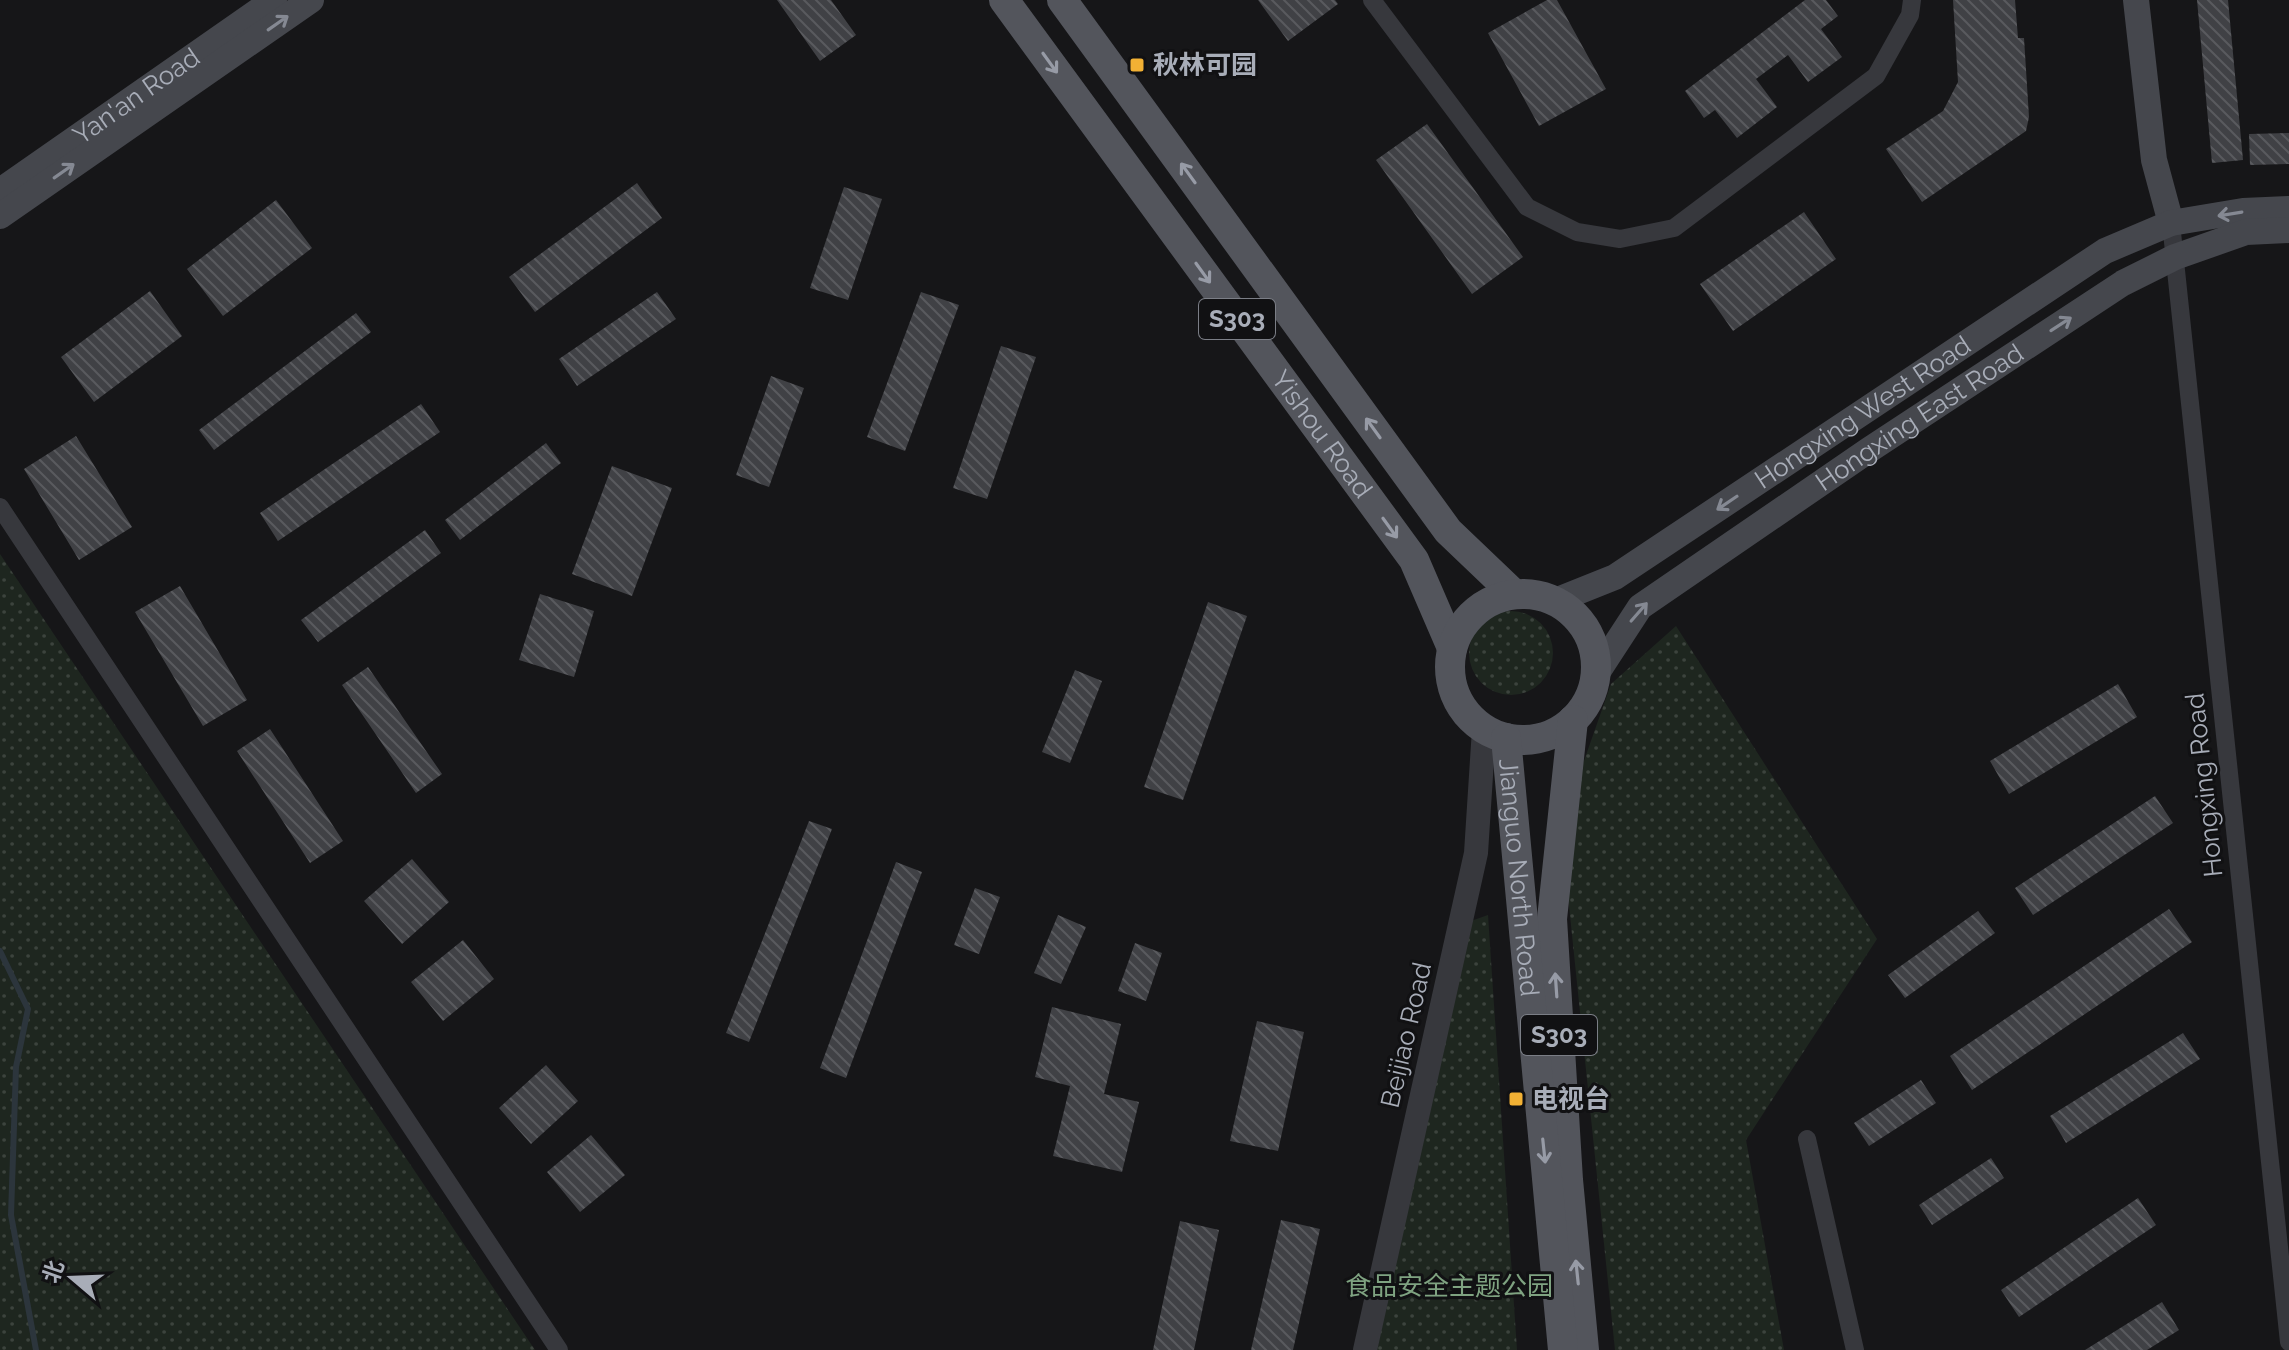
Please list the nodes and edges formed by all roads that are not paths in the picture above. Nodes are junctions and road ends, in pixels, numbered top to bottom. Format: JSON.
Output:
{"nodes":[{"id":1,"x":274,"y":0,"type":"edge"},
{"id":2,"x":311,"y":0,"type":"edge"},
{"id":3,"x":1004,"y":0,"type":"edge"},
{"id":4,"x":1062,"y":0,"type":"edge"},
{"id":5,"x":1372,"y":0,"type":"edge"},
{"id":6,"x":1912,"y":0,"type":"edge"},
{"id":7,"x":2136,"y":0,"type":"edge"},
{"id":8,"x":0,"y":191,"type":"edge"},
{"id":9,"x":2289,"y":209,"type":"edge"},
{"id":10,"x":0,"y":216,"type":"edge"},
{"id":11,"x":2171,"y":223,"type":"junction"},
{"id":12,"x":2289,"y":230,"type":"edge"},
{"id":13,"x":2175,"y":257,"type":"junction"},
{"id":14,"x":0,"y":507,"type":"edge"},
{"id":15,"x":1514,"y":594,"type":"junction"},
{"id":16,"x":1555,"y":601,"type":"junction"},
{"id":17,"x":1452,"y":648,"type":"junction"},
{"id":18,"x":1595,"y":676,"type":"junction"},
{"id":19,"x":1573,"y":720,"type":"junction"},
{"id":20,"x":1495,"y":734,"type":"junction"},
{"id":21,"x":1807,"y":1139,"type":"dead end"},
{"id":22,"x":2289,"y":1342,"type":"edge"},
{"id":23,"x":559,"y":1350,"type":"edge"},
{"id":24,"x":1365,"y":1350,"type":"edge"},
{"id":25,"x":1563,"y":1350,"type":"edge"},
{"id":26,"x":1584,"y":1350,"type":"edge"},
{"id":27,"x":1855,"y":1350,"type":"edge"}],
"edges":[{"from":1,"to":8,"type":"main road","name":"Yan'an Road"},
{"from":10,"to":2,"type":"main road","one_way":true},
{"from":3,"to":17,"type":"main road","name":"Yishou Road","number":"S303","one_way":true},
{"from":15,"to":4,"type":"main road","name":"Yishou Road","number":"S303","one_way":true},
{"from":5,"to":6,"type":"street"},
{"from":7,"to":11,"type":"main road"},
{"from":9,"to":11,"type":"main road","one_way":true},
{"from":11,"to":13,"type":"street","name":"Hongxing Road"},
{"from":11,"to":16,"type":"main road","name":"Hongxing West Road","one_way":true},
{"from":12,"to":13,"type":"main road","name":"Hongxing East Road"},
{"from":18,"to":13,"type":"main road","name":"Hongxing East Road","one_way":true},
{"from":13,"to":22,"type":"street","name":"Hongxing Road"},
{"from":14,"to":23,"type":"street"},
{"from":15,"to":16,"type":"main road"},
{"from":15,"to":17,"type":"main road"},
{"from":16,"to":18,"type":"main road"},
{"from":17,"to":20,"type":"main road"},
{"from":18,"to":19,"type":"main road"},
{"from":19,"to":20,"type":"main road"},
{"from":26,"to":19,"type":"main road","name":"Jianguo North Road","number":"S303","one_way":true},
{"from":20,"to":24,"type":"street","name":"Beijiao Road"},
{"from":20,"to":25,"type":"main road","name":"Jianguo North Road","one_way":true},
{"from":21,"to":27,"type":"street"}]}
